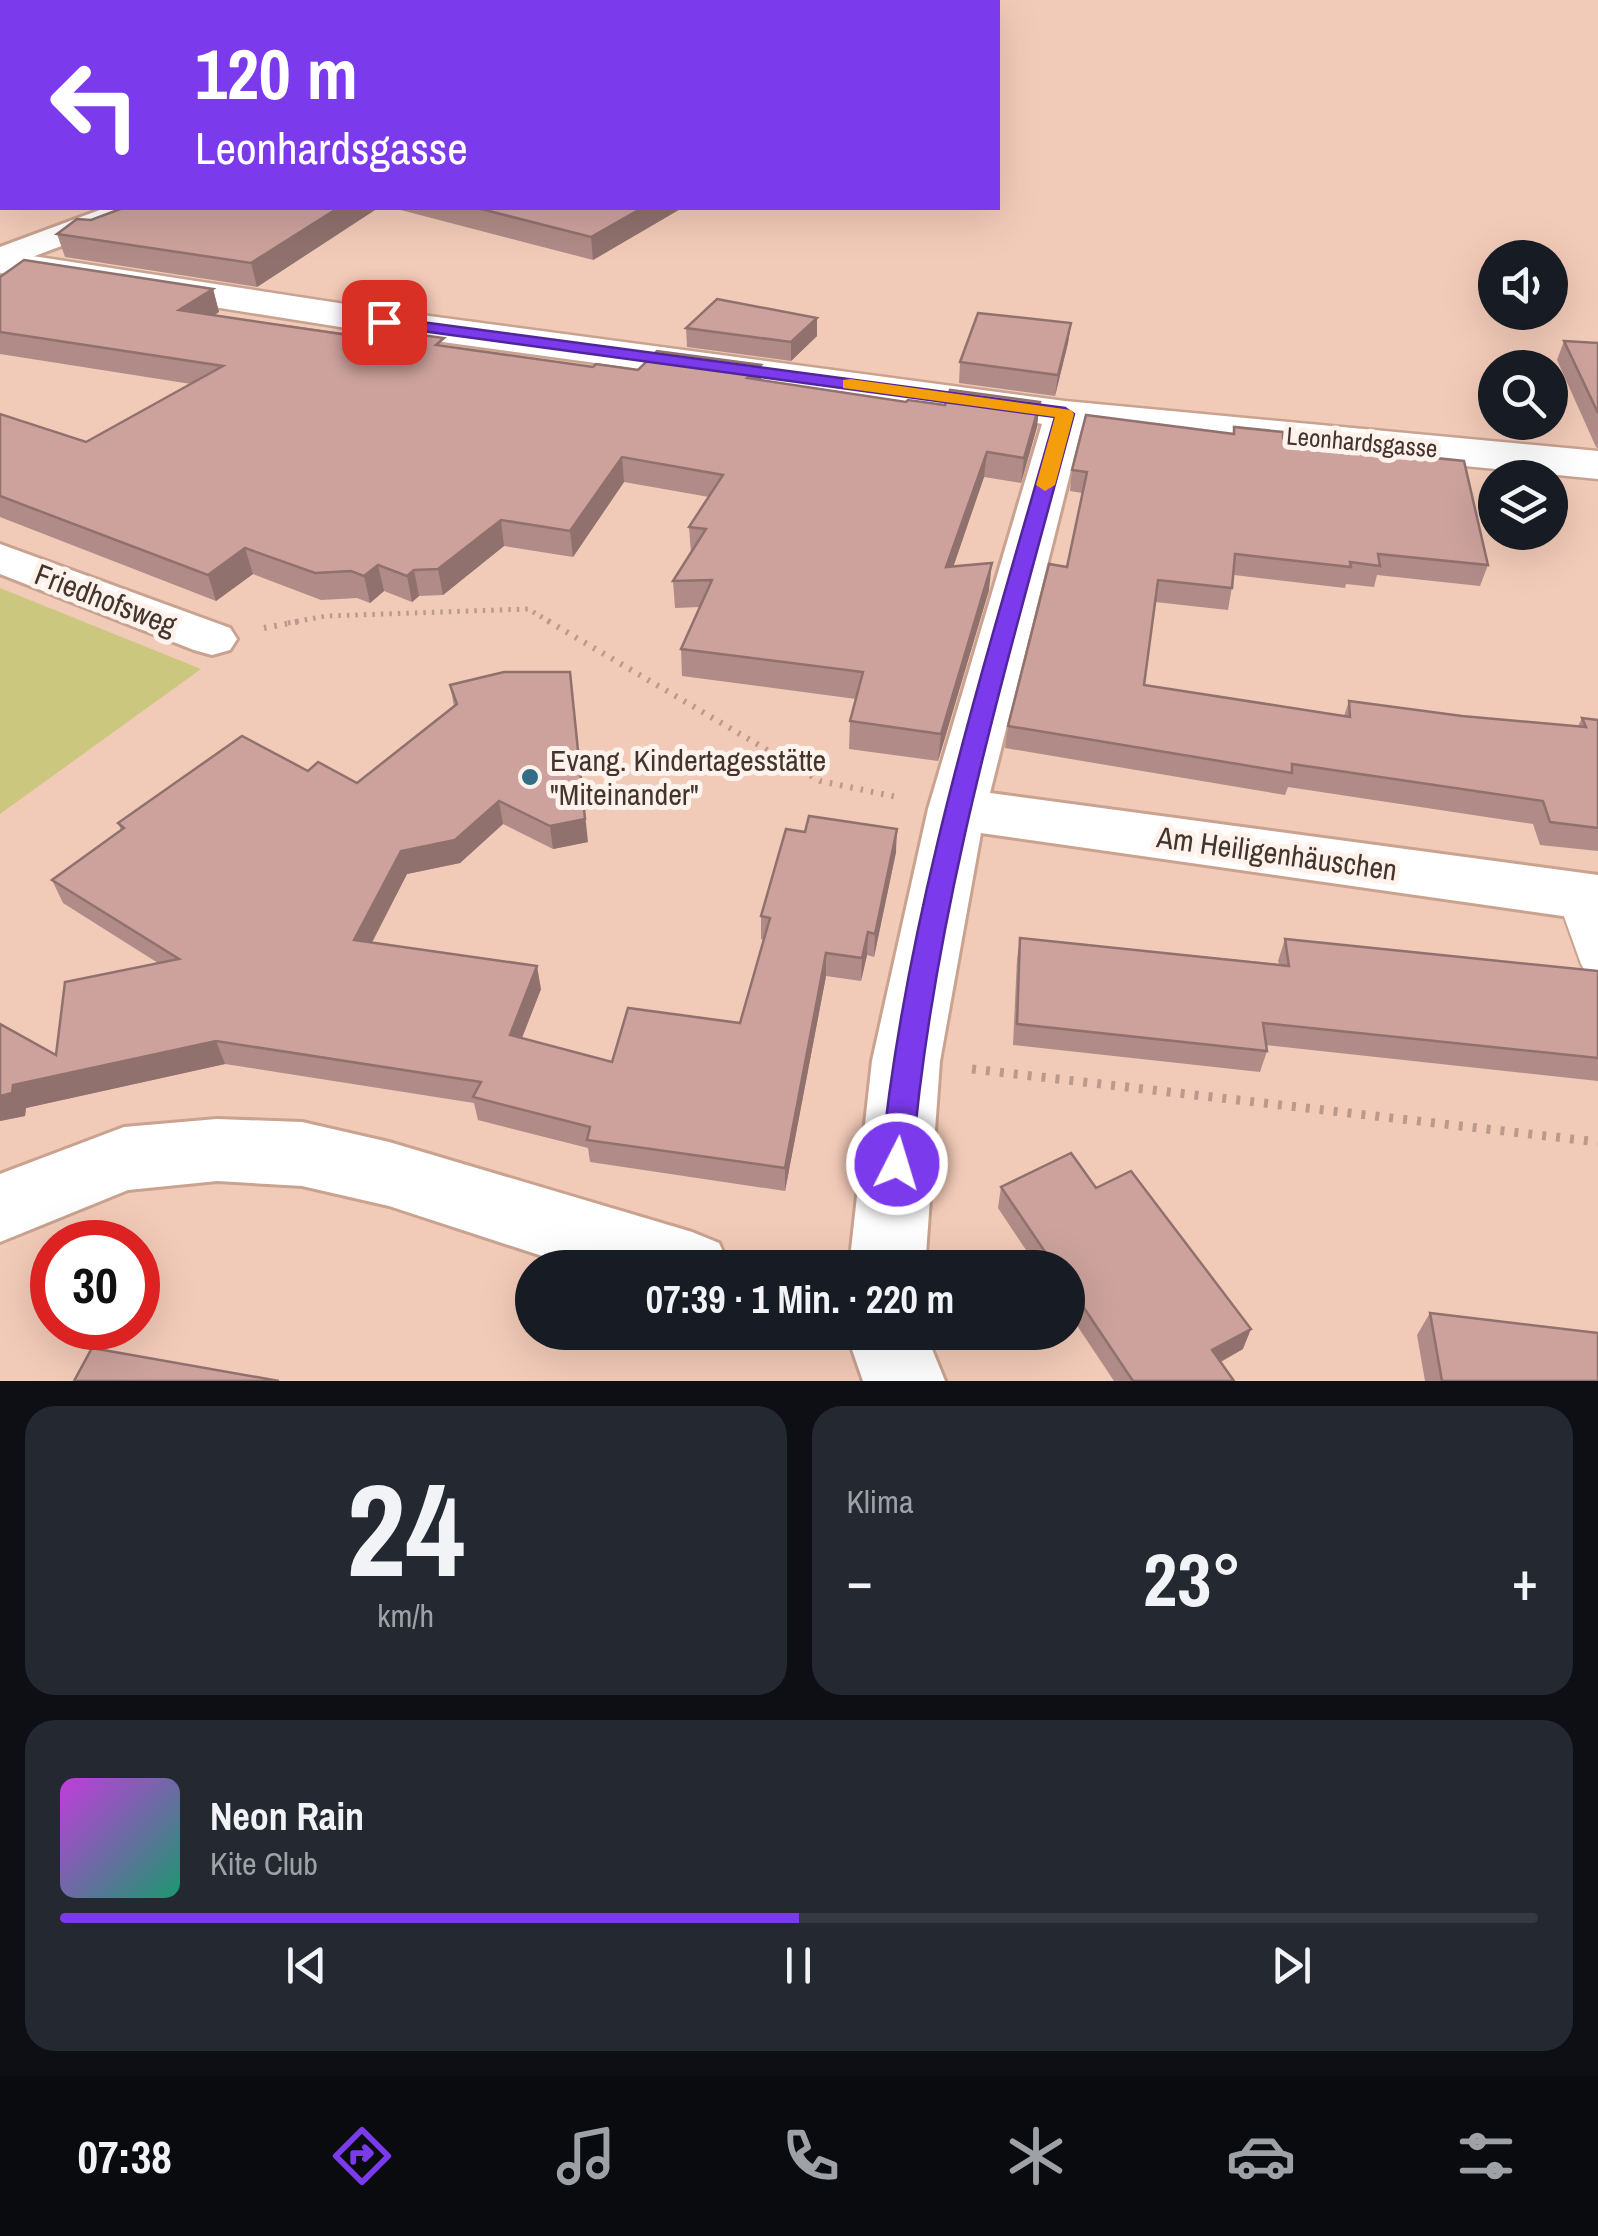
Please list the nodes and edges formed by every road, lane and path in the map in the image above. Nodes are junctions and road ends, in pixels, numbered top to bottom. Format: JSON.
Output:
{"nodes":[{"id":1,"x":129,"y":210,"type":"edge"},
{"id":2,"x":6,"y":219,"type":"dead end"},
{"id":3,"x":10,"y":255,"type":"edge"},
{"id":4,"x":115,"y":282,"type":"junction"},
{"id":5,"x":0,"y":295,"type":"edge"},
{"id":6,"x":1065,"y":414,"type":"junction"},
{"id":7,"x":1598,"y":465,"type":"edge"},
{"id":8,"x":0,"y":558,"type":"edge"},
{"id":9,"x":212,"y":639,"type":"joint"},
{"id":10,"x":957,"y":809,"type":"junction"},
{"id":11,"x":1585,"y":896,"type":"edge"},
{"id":12,"x":1598,"y":964,"type":"edge"},
{"id":13,"x":906,"y":1061,"type":"junction"},
{"id":14,"x":1598,"y":1142,"type":"edge"},
{"id":15,"x":0,"y":1208,"type":"edge"},
{"id":16,"x":634,"y":1250,"type":"edge"},
{"id":17,"x":890,"y":1250,"type":"edge"},
{"id":18,"x":892,"y":1350,"type":"edge"},
{"id":19,"x":904,"y":1381,"type":"edge"}],
"edges":[{"from":1,"to":3,"type":"street"},
{"from":2,"to":3,"type":"street"},
{"from":3,"to":4,"type":"street","name":"Leonhardsgasse"},
{"from":4,"to":5,"type":"street","name":"Leonhardsgasse"},
{"from":4,"to":6,"type":"street","name":"Leonhardsgasse"},
{"from":6,"to":7,"type":"street","name":"Leonhardsgasse"},
{"from":6,"to":10,"type":"street"},
{"from":8,"to":9,"type":"street","name":"Friedhofsweg"},
{"from":9,"to":10,"type":"path"},
{"from":10,"to":11,"type":"street","name":"Am Heiligenhäuschen"},
{"from":10,"to":13,"type":"street"},
{"from":11,"to":12,"type":"lane"},
{"from":13,"to":14,"type":"path"},
{"from":13,"to":17,"type":"street"},
{"from":15,"to":16,"type":"street"},
{"from":18,"to":19,"type":"street"}]}
